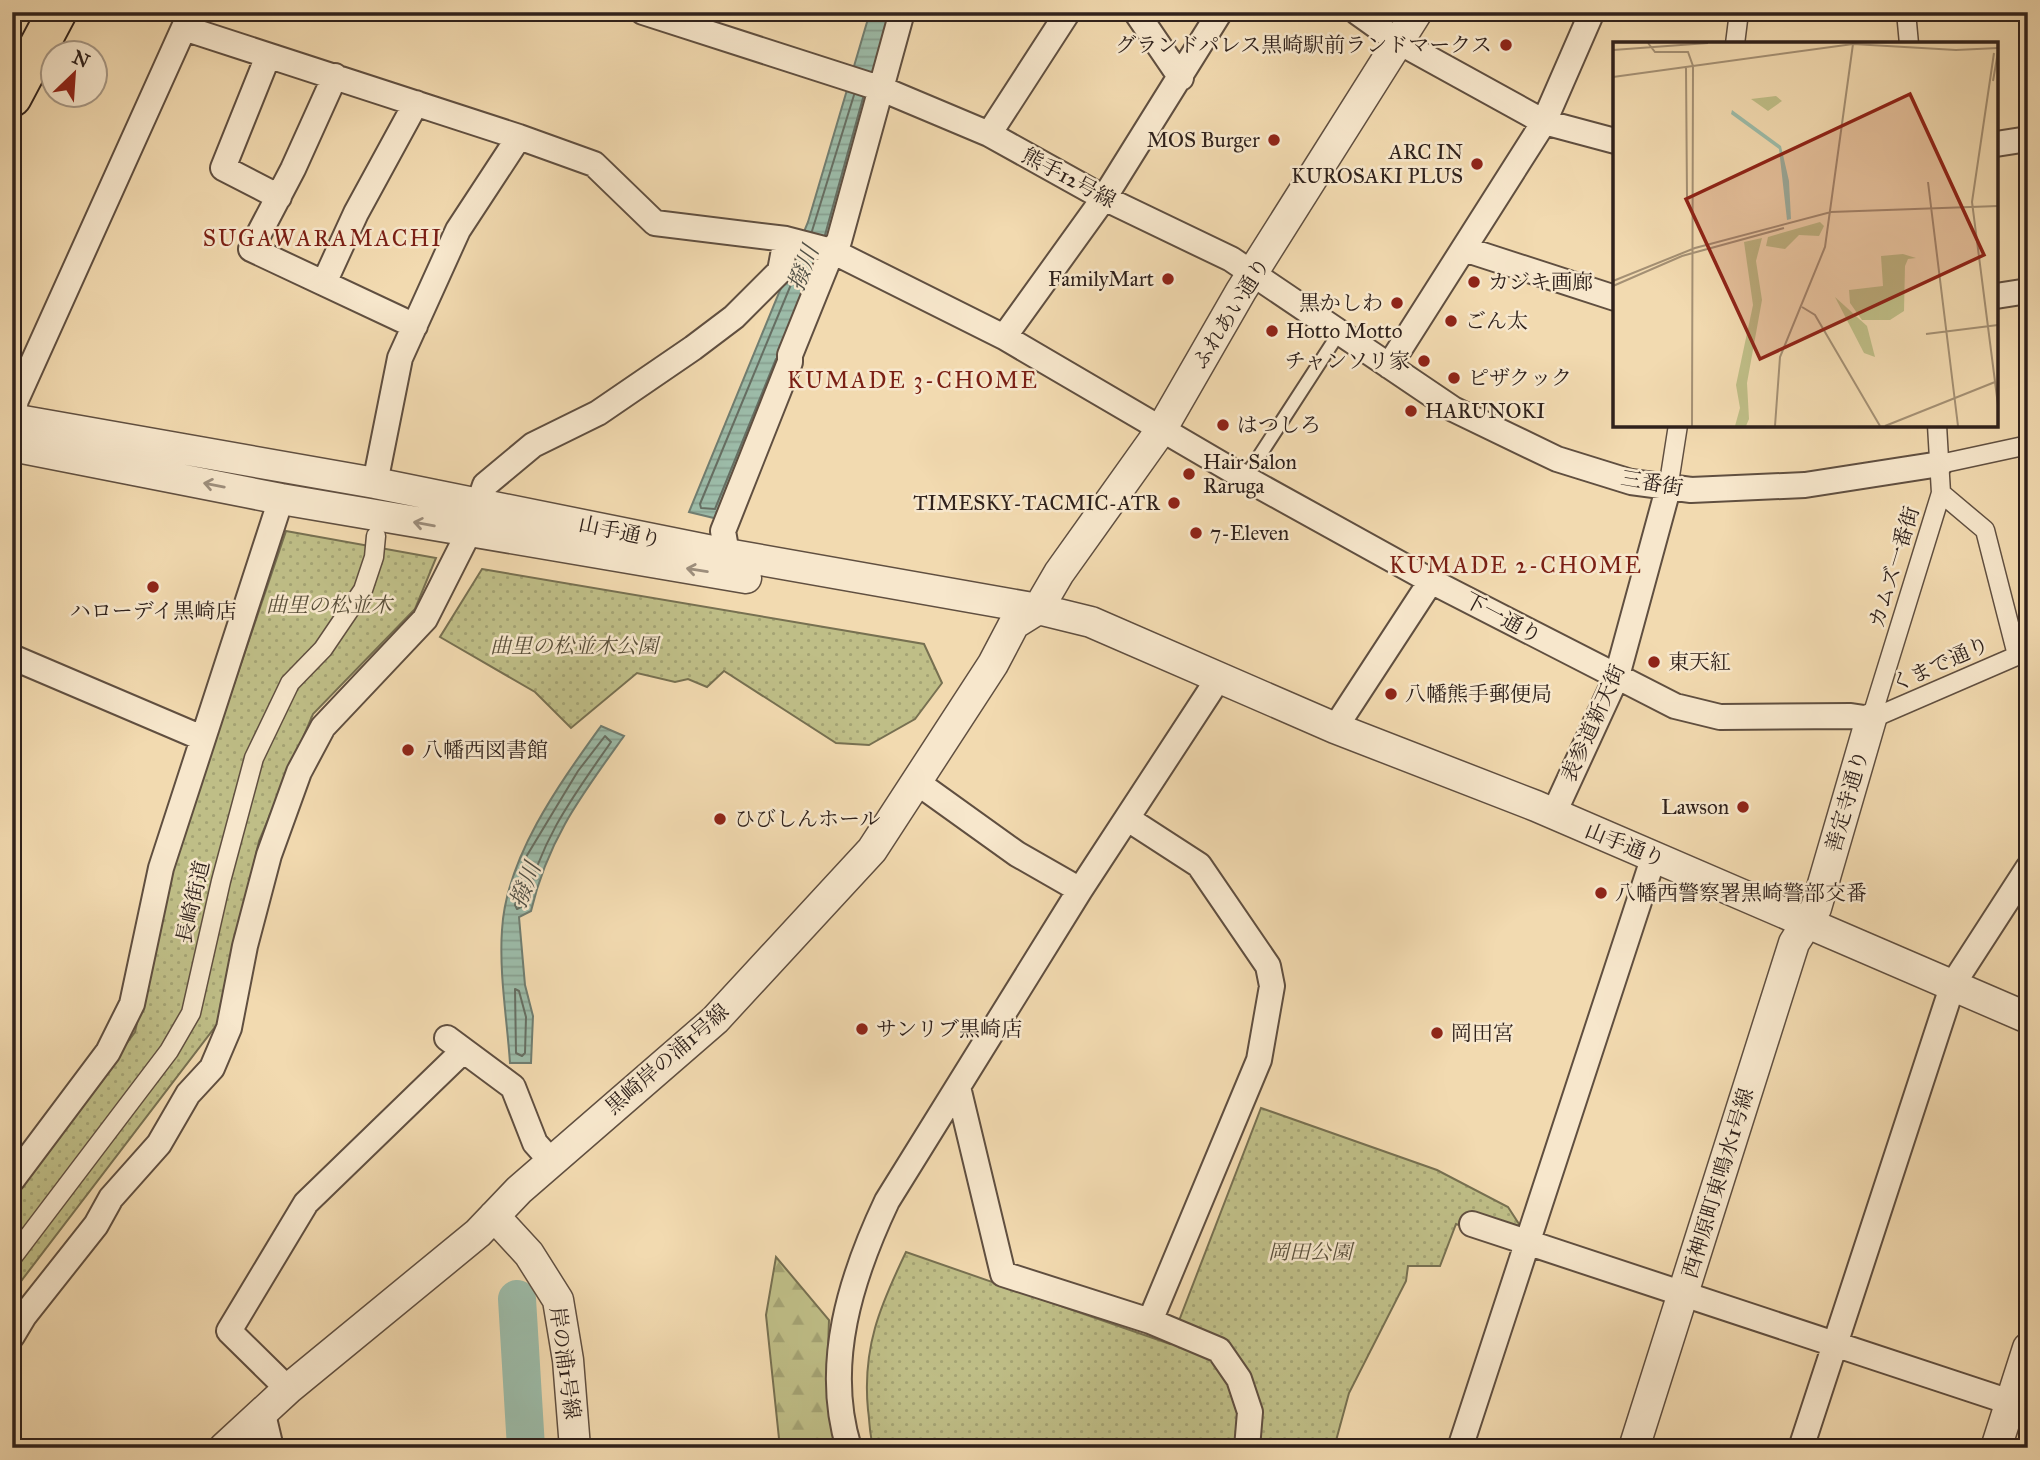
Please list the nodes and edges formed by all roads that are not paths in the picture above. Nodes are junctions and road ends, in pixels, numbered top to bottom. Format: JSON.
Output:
{"nodes":[{"id":1,"x":57,"y":12,"type":"edge"},
{"id":2,"x":643,"y":12,"type":"edge"},
{"id":3,"x":902,"y":12,"type":"edge"},
{"id":4,"x":1068,"y":12,"type":"edge"},
{"id":5,"x":1136,"y":12,"type":"edge"},
{"id":6,"x":1220,"y":12,"type":"edge"},
{"id":7,"x":1357,"y":12,"type":"edge"},
{"id":8,"x":1417,"y":12,"type":"edge"},
{"id":9,"x":1592,"y":12,"type":"edge"},
{"id":10,"x":1739,"y":12,"type":"edge"},
{"id":11,"x":1906,"y":12,"type":"edge"},
{"id":12,"x":188,"y":20,"type":"edge"},
{"id":13,"x":1399,"y":42,"type":"junction"},
{"id":14,"x":1735,"y":42,"type":"edge"},
{"id":15,"x":1909,"y":42,"type":"edge"},
{"id":16,"x":268,"y":56,"type":"junction"},
{"id":17,"x":335,"y":76,"type":"junction"},
{"id":18,"x":1181,"y":78,"type":"junction"},
{"id":19,"x":882,"y":89,"type":"junction"},
{"id":20,"x":12,"y":97,"type":"edge"},
{"id":21,"x":416,"y":103,"type":"junction"},
{"id":22,"x":1544,"y":122,"type":"junction"},
{"id":23,"x":989,"y":134,"type":"junction"},
{"id":24,"x":519,"y":137,"type":"junction"},
{"id":25,"x":2028,"y":139,"type":"edge"},
{"id":26,"x":1613,"y":140,"type":"edge"},
{"id":27,"x":1998,"y":144,"type":"edge"},
{"id":28,"x":279,"y":197,"type":"junction"},
{"id":29,"x":1104,"y":198,"type":"junction"},
{"id":30,"x":786,"y":239,"type":"junction"},
{"id":31,"x":1464,"y":249,"type":"junction"},
{"id":32,"x":832,"y":251,"type":"junction"},
{"id":33,"x":1253,"y":272,"type":"junction"},
{"id":34,"x":324,"y":283,"type":"junction"},
{"id":35,"x":2028,"y":291,"type":"edge"},
{"id":36,"x":1998,"y":296,"type":"edge"},
{"id":37,"x":1613,"y":297,"type":"edge"},
{"id":38,"x":415,"y":326,"type":"junction"},
{"id":39,"x":1339,"y":333,"type":"junction"},
{"id":40,"x":1004,"y":337,"type":"junction"},
{"id":41,"x":1390,"y":366,"type":"junction"},
{"id":42,"x":12,"y":419,"type":"edge"},
{"id":43,"x":1678,"y":427,"type":"edge"},
{"id":44,"x":1937,"y":427,"type":"edge"},
{"id":45,"x":1161,"y":430,"type":"junction"},
{"id":46,"x":2028,"y":445,"type":"edge"},
{"id":47,"x":12,"y":446,"type":"edge"},
{"id":48,"x":1940,"y":464,"type":"junction"},
{"id":49,"x":1245,"y":478,"type":"junction"},
{"id":50,"x":375,"y":483,"type":"junction"},
{"id":51,"x":1668,"y":489,"type":"junction"},
{"id":52,"x":1941,"y":493,"type":"junction"},
{"id":53,"x":281,"y":499,"type":"junction"},
{"id":54,"x":481,"y":503,"type":"junction"},
{"id":55,"x":469,"y":532,"type":"junction"},
{"id":56,"x":376,"y":536,"type":"dead end"},
{"id":57,"x":727,"y":554,"type":"junction"},
{"id":58,"x":1431,"y":581,"type":"junction"},
{"id":59,"x":1026,"y":616,"type":"junction"},
{"id":60,"x":2022,"y":653,"type":"edge"},
{"id":61,"x":12,"y":657,"type":"edge"},
{"id":62,"x":1617,"y":676,"type":"junction"},
{"id":63,"x":1219,"y":679,"type":"junction"},
{"id":64,"x":1871,"y":719,"type":"junction"},
{"id":65,"x":1335,"y":728,"type":"junction"},
{"id":66,"x":202,"y":737,"type":"junction"},
{"id":67,"x":918,"y":783,"type":"junction"},
{"id":68,"x":1553,"y":815,"type":"junction"},
{"id":69,"x":1128,"y":819,"type":"junction"},
{"id":70,"x":1654,"y":856,"type":"junction"},
{"id":71,"x":2028,"y":868,"type":"edge"},
{"id":72,"x":1080,"y":890,"type":"junction"},
{"id":73,"x":1808,"y":922,"type":"junction"},
{"id":74,"x":1953,"y":984,"type":"junction"},
{"id":75,"x":2028,"y":1018,"type":"edge"},
{"id":76,"x":958,"y":1087,"type":"junction"},
{"id":77,"x":552,"y":1162,"type":"junction"},
{"id":78,"x":12,"y":1180,"type":"edge"},
{"id":79,"x":494,"y":1216,"type":"junction"},
{"id":80,"x":1472,"y":1224,"type":"dead end"},
{"id":81,"x":1528,"y":1243,"type":"junction"},
{"id":82,"x":12,"y":1258,"type":"edge"},
{"id":83,"x":1683,"y":1295,"type":"junction"},
{"id":84,"x":1150,"y":1321,"type":"junction"},
{"id":85,"x":12,"y":1336,"type":"edge"},
{"id":86,"x":1834,"y":1344,"type":"junction"},
{"id":87,"x":2028,"y":1348,"type":"edge"},
{"id":88,"x":288,"y":1389,"type":"junction"},
{"id":89,"x":2019,"y":1405,"type":"edge"},
{"id":90,"x":263,"y":1415,"type":"junction"},
{"id":91,"x":224,"y":1448,"type":"edge"},
{"id":92,"x":271,"y":1448,"type":"edge"},
{"id":93,"x":575,"y":1448,"type":"edge"},
{"id":94,"x":849,"y":1448,"type":"edge"},
{"id":95,"x":1247,"y":1448,"type":"edge"},
{"id":96,"x":1460,"y":1448,"type":"edge"},
{"id":97,"x":1634,"y":1448,"type":"edge"},
{"id":98,"x":1801,"y":1448,"type":"edge"},
{"id":99,"x":1996,"y":1448,"type":"edge"}],
"edges":[{"from":1,"to":20,"type":"highway"},
{"from":2,"to":19,"type":"street","name":"熊手12号線"},
{"from":3,"to":19,"type":"street"},
{"from":4,"to":23,"type":"street"},
{"from":5,"to":18,"type":"street"},
{"from":6,"to":18,"type":"street"},
{"from":7,"to":13,"type":"street"},
{"from":8,"to":13,"type":"street","name":"ふれあい通り"},
{"from":9,"to":22,"type":"street"},
{"from":10,"to":14,"type":"street"},
{"from":11,"to":15,"type":"street"},
{"from":12,"to":16,"type":"street","name":"下一通り"},
{"from":12,"to":42,"type":"street"},
{"from":13,"to":22,"type":"street"},
{"from":13,"to":33,"type":"street","name":"ふれあい通り"},
{"from":16,"to":17,"type":"street","name":"下一通り"},
{"from":16,"to":28,"type":"street"},
{"from":17,"to":21,"type":"street","name":"下一通り"},
{"from":17,"to":28,"type":"street"},
{"from":18,"to":29,"type":"street"},
{"from":19,"to":23,"type":"street","name":"熊手12号線"},
{"from":19,"to":32,"type":"street"},
{"from":21,"to":24,"type":"street","name":"下一通り"},
{"from":21,"to":34,"type":"street"},
{"from":22,"to":26,"type":"street"},
{"from":22,"to":31,"type":"street"},
{"from":23,"to":29,"type":"street","name":"熊手12号線"},
{"from":24,"to":30,"type":"street","name":"下一通り"},
{"from":24,"to":38,"type":"street"},
{"from":25,"to":27,"type":"street"},
{"from":28,"to":34,"type":"street"},
{"from":29,"to":33,"type":"street","name":"熊手12号線"},
{"from":29,"to":40,"type":"street"},
{"from":30,"to":32,"type":"street","name":"下一通り"},
{"from":30,"to":54,"type":"street"},
{"from":31,"to":37,"type":"street"},
{"from":31,"to":41,"type":"street"},
{"from":32,"to":40,"type":"street","name":"下一通り"},
{"from":32,"to":57,"type":"street"},
{"from":33,"to":39,"type":"street","name":"三番街"},
{"from":33,"to":45,"type":"street","name":"ふれあい通り"},
{"from":34,"to":38,"type":"street"},
{"from":35,"to":36,"type":"street"},
{"from":38,"to":50,"type":"street"},
{"from":39,"to":41,"type":"street","name":"三番街"},
{"from":39,"to":49,"type":"lane"},
{"from":40,"to":45,"type":"street","name":"下一通り"},
{"from":41,"to":51,"type":"street","name":"三番街"},
{"from":42,"to":50,"type":"street","name":"山手通り"},
{"from":43,"to":51,"type":"street","name":"表参道新天街"},
{"from":44,"to":48,"type":"street","name":"カムズ一番街"},
{"from":45,"to":49,"type":"street","name":"下一通り"},
{"from":45,"to":59,"type":"street","name":"ふれあい通り"},
{"from":46,"to":48,"type":"street"},
{"from":53,"to":47,"type":"street","name":"山手通り","one_way":true},
{"from":48,"to":51,"type":"street","name":"三番街"},
{"from":48,"to":52,"type":"street","name":"カムズ一番街"},
{"from":49,"to":58,"type":"street","name":"下一通り"},
{"from":50,"to":54,"type":"street","name":"山手通り"},
{"from":51,"to":62,"type":"street","name":"表参道新天街"},
{"from":52,"to":60,"type":"street"},
{"from":52,"to":64,"type":"street","name":"カムズ一番街"},
{"from":55,"to":53,"type":"street","name":"山手通り","one_way":true},
{"from":53,"to":66,"type":"street"},
{"from":54,"to":55,"type":"street"},
{"from":54,"to":57,"type":"street","name":"山手通り"},
{"from":59,"to":55,"type":"street","name":"山手通り","one_way":true},
{"from":55,"to":85,"type":"street"},
{"from":56,"to":82,"type":"street","name":"長崎街道"},
{"from":57,"to":59,"type":"street","name":"山手通り"},
{"from":58,"to":62,"type":"street","name":"下一通り"},
{"from":58,"to":65,"type":"street"},
{"from":59,"to":63,"type":"street","name":"山手通り"},
{"from":59,"to":67,"type":"street","name":"黒崎岸の浦1号線"},
{"from":60,"to":64,"type":"street","name":"くまで通り"},
{"from":61,"to":66,"type":"street"},
{"from":62,"to":64,"type":"street","name":"下一通り"},
{"from":62,"to":68,"type":"street","name":"表参道新天街"},
{"from":63,"to":65,"type":"street","name":"山手通り"},
{"from":63,"to":69,"type":"street"},
{"from":64,"to":73,"type":"street","name":"善定寺通り"},
{"from":65,"to":68,"type":"street","name":"山手通り"},
{"from":66,"to":78,"type":"street"},
{"from":67,"to":72,"type":"street"},
{"from":67,"to":77,"type":"street","name":"黒崎岸の浦1号線"},
{"from":68,"to":70,"type":"street","name":"山手通り"},
{"from":69,"to":72,"type":"street"},
{"from":69,"to":84,"type":"street"},
{"from":70,"to":73,"type":"street","name":"山手通り"},
{"from":70,"to":81,"type":"street"},
{"from":71,"to":74,"type":"street"},
{"from":72,"to":76,"type":"street"},
{"from":73,"to":74,"type":"street","name":"山手通り"},
{"from":73,"to":83,"type":"street","name":"西神原町東鳴水1号線"},
{"from":74,"to":75,"type":"street","name":"山手通り"},
{"from":74,"to":86,"type":"street"},
{"from":76,"to":84,"type":"street"},
{"from":76,"to":94,"type":"street"},
{"from":77,"to":79,"type":"street","name":"黒崎岸の浦1号線"},
{"from":77,"to":88,"type":"street"},
{"from":79,"to":88,"type":"street","name":"黒崎岸の浦1号線"},
{"from":79,"to":93,"type":"street","name":"岸の浦1号線"},
{"from":80,"to":81,"type":"street"},
{"from":81,"to":83,"type":"street"},
{"from":81,"to":96,"type":"street"},
{"from":83,"to":86,"type":"street"},
{"from":83,"to":97,"type":"street","name":"西神原町東鳴水1号線"},
{"from":84,"to":95,"type":"street"},
{"from":86,"to":89,"type":"street"},
{"from":86,"to":98,"type":"street"},
{"from":87,"to":89,"type":"street"},
{"from":88,"to":90,"type":"street","name":"黒崎岸の浦1号線"},
{"from":89,"to":99,"type":"street"},
{"from":90,"to":91,"type":"street","name":"黒崎岸の浦1号線"},
{"from":90,"to":92,"type":"street"}]}
